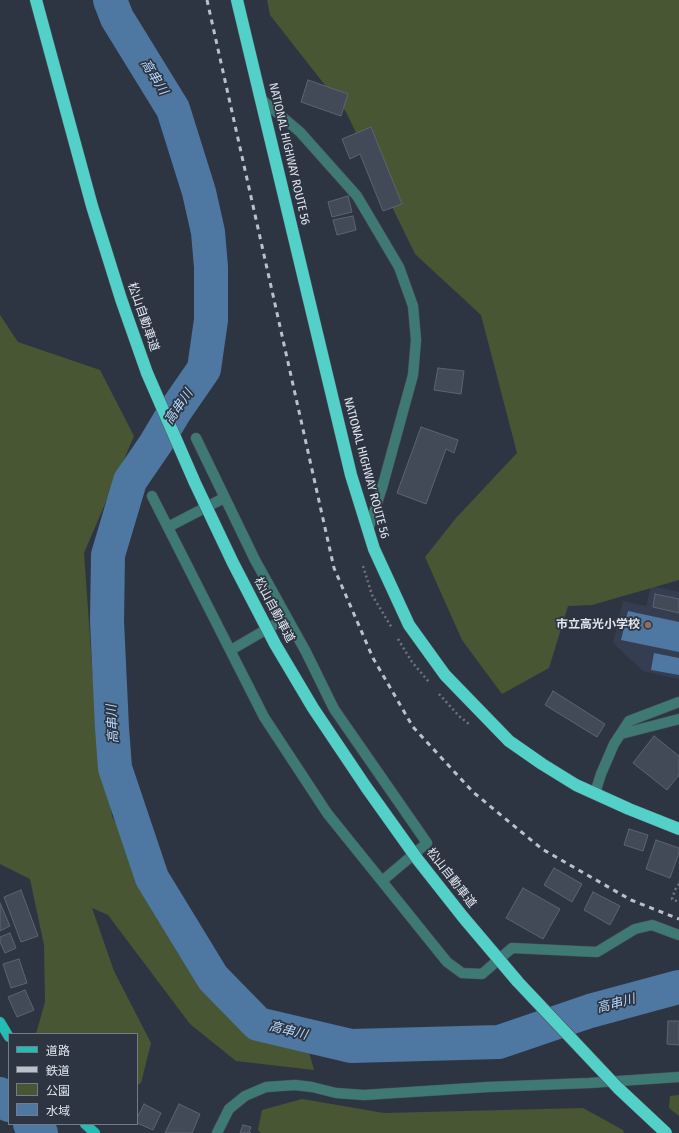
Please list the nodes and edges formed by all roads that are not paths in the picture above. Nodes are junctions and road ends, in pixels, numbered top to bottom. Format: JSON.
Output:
{"nodes":[{"id":1,"x":36,"y":0,"type":"edge"},
{"id":2,"x":237,"y":0,"type":"edge"},
{"id":3,"x":261,"y":99,"type":"junction"},
{"id":4,"x":196,"y":438,"type":"dead end"},
{"id":5,"x":152,"y":496,"type":"dead end"},
{"id":6,"x":224,"y":498,"type":"junction"},
{"id":7,"x":168,"y":527,"type":"junction"},
{"id":8,"x":368,"y":530,"type":"junction"},
{"id":9,"x":286,"y":618,"type":"junction"},
{"id":10,"x":230,"y":650,"type":"junction"},
{"id":11,"x":679,"y":702,"type":"edge"},
{"id":12,"x":679,"y":719,"type":"edge"},
{"id":13,"x":621,"y":734,"type":"junction"},
{"id":14,"x":595,"y":793,"type":"junction"},
{"id":15,"x":679,"y":829,"type":"edge"},
{"id":16,"x":382,"y":881,"type":"junction"},
{"id":17,"x":679,"y":935,"type":"edge"},
{"id":18,"x":0,"y":1022,"type":"edge"},
{"id":19,"x":8,"y":1035,"type":"edge"},
{"id":20,"x":679,"y":1077,"type":"edge"},
{"id":21,"x":86,"y":1125,"type":"edge"},
{"id":22,"x":95,"y":1133,"type":"edge"},
{"id":23,"x":217,"y":1133,"type":"edge"},
{"id":24,"x":666,"y":1133,"type":"edge"}],
"edges":[{"from":1,"to":24,"type":"highway","name":"松山自動車道","bridge":true},
{"from":2,"to":3,"type":"highway","name":"NATIONAL HIGHWAY ROUTE 56"},
{"from":3,"to":8,"type":"highway","name":"NATIONAL HIGHWAY ROUTE 56"},
{"from":3,"to":8,"type":"street"},
{"from":4,"to":6,"type":"street"},
{"from":5,"to":7,"type":"street"},
{"from":6,"to":7,"type":"street"},
{"from":6,"to":9,"type":"street"},
{"from":7,"to":10,"type":"street"},
{"from":8,"to":14,"type":"highway","name":"NATIONAL HIGHWAY ROUTE 56"},
{"from":9,"to":10,"type":"street"},
{"from":9,"to":16,"type":"street"},
{"from":10,"to":16,"type":"street"},
{"from":11,"to":13,"type":"street"},
{"from":12,"to":13,"type":"street"},
{"from":13,"to":14,"type":"street"},
{"from":14,"to":15,"type":"highway","name":"NATIONAL HIGHWAY ROUTE 56"},
{"from":16,"to":17,"type":"street"},
{"from":18,"to":19,"type":"main road"},
{"from":20,"to":23,"type":"street"},
{"from":21,"to":22,"type":"main road"}]}
